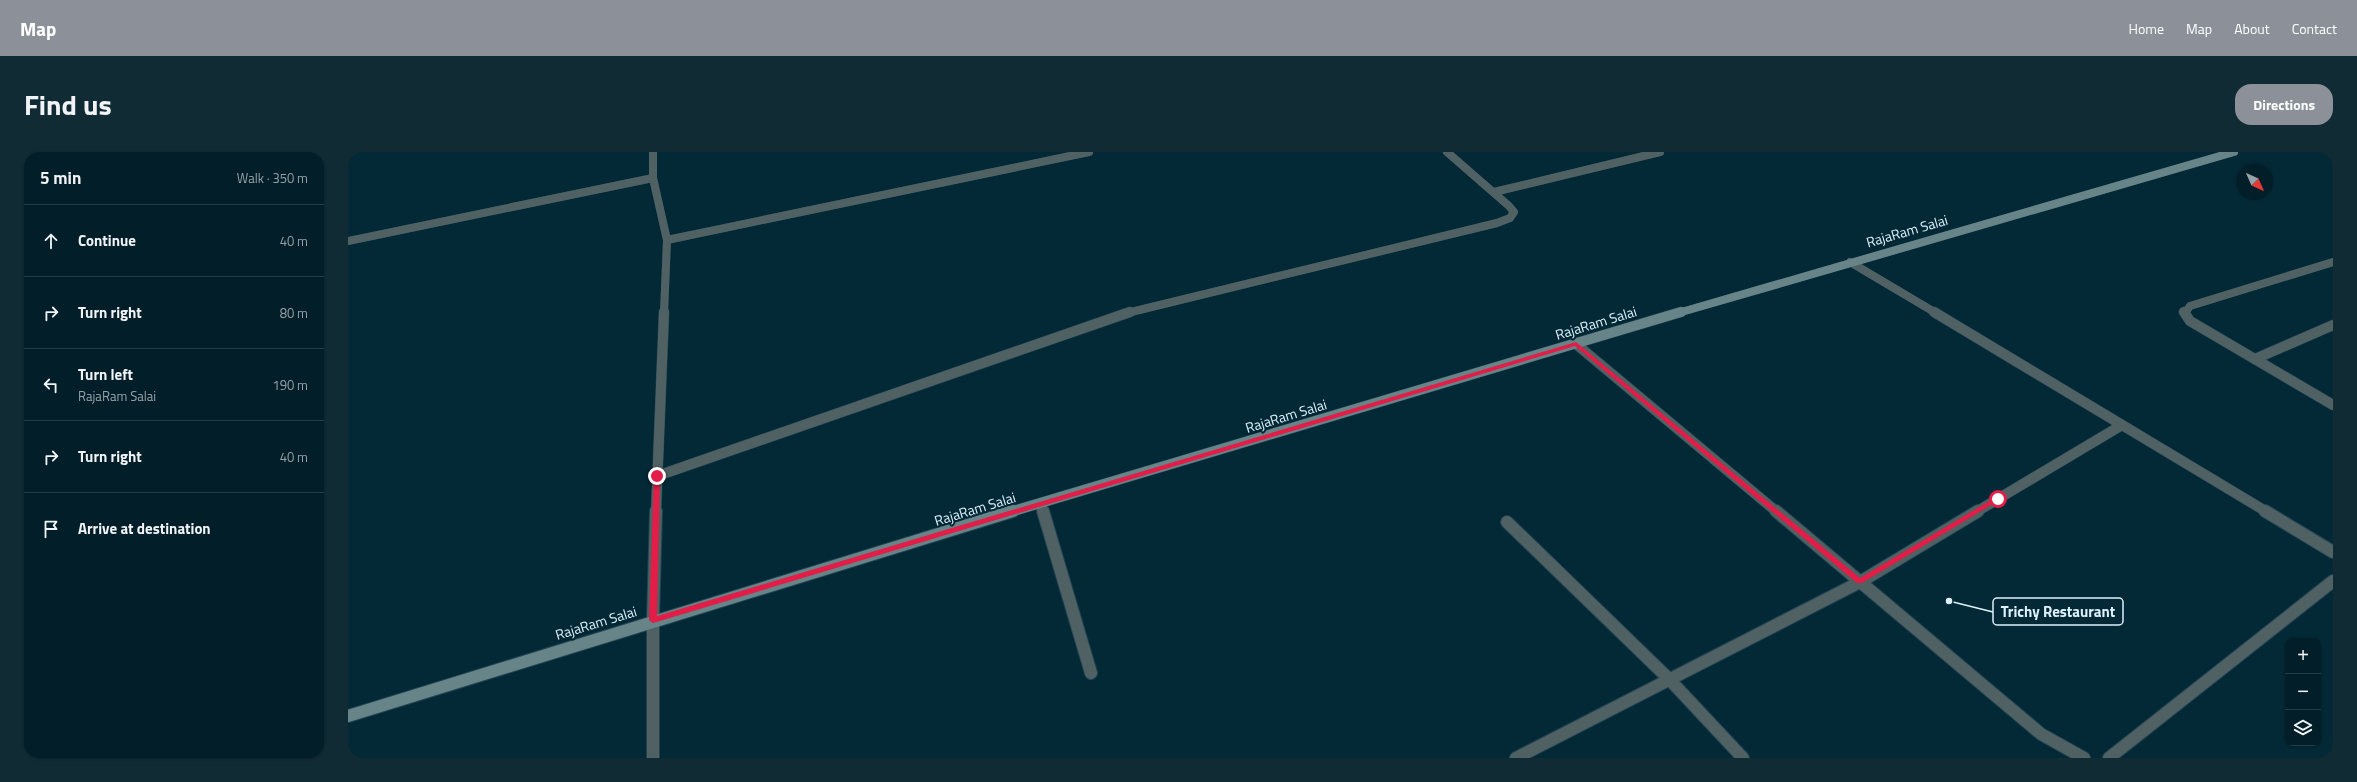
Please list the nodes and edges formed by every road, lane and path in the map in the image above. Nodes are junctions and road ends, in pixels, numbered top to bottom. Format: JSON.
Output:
{"nodes":[{"id":1,"x":653,"y":152,"type":"edge"},
{"id":2,"x":1089,"y":152,"type":"edge"},
{"id":3,"x":1447,"y":152,"type":"edge"},
{"id":4,"x":1660,"y":152,"type":"edge"},
{"id":5,"x":2234,"y":152,"type":"edge"},
{"id":6,"x":653,"y":178,"type":"junction"},
{"id":7,"x":1494,"y":192,"type":"junction"},
{"id":8,"x":667,"y":240,"type":"junction"},
{"id":9,"x":348,"y":242,"type":"edge"},
{"id":10,"x":1850,"y":262,"type":"junction"},
{"id":11,"x":2333,"y":262,"type":"edge"},
{"id":12,"x":2333,"y":325,"type":"edge"},
{"id":13,"x":1576,"y":344,"type":"junction"},
{"id":14,"x":2255,"y":359,"type":"junction"},
{"id":15,"x":2333,"y":405,"type":"edge"},
{"id":16,"x":2122,"y":425,"type":"junction"},
{"id":17,"x":657,"y":476,"type":"junction"},
{"id":18,"x":1041,"y":504,"type":"junction"},
{"id":19,"x":1507,"y":522,"type":"dead end"},
{"id":20,"x":2333,"y":552,"type":"edge"},
{"id":21,"x":2333,"y":581,"type":"edge"},
{"id":22,"x":1860,"y":582,"type":"junction"},
{"id":23,"x":653,"y":620,"type":"junction"},
{"id":24,"x":1091,"y":673,"type":"dead end"},
{"id":25,"x":1669,"y":679,"type":"junction"},
{"id":26,"x":348,"y":716,"type":"edge"},
{"id":27,"x":653,"y":758,"type":"edge"},
{"id":28,"x":1516,"y":758,"type":"edge"},
{"id":29,"x":1743,"y":758,"type":"edge"},
{"id":30,"x":2084,"y":758,"type":"edge"},
{"id":31,"x":2109,"y":758,"type":"edge"}],
"edges":[{"from":1,"to":6,"type":"street"},
{"from":2,"to":8,"type":"street"},
{"from":3,"to":7,"type":"street"},
{"from":4,"to":7,"type":"street"},
{"from":5,"to":10,"type":"street","name":"RajaRam Salai"},
{"from":6,"to":8,"type":"street"},
{"from":6,"to":9,"type":"street"},
{"from":7,"to":17,"type":"street"},
{"from":8,"to":17,"type":"street"},
{"from":10,"to":13,"type":"street","name":"RajaRam Salai"},
{"from":10,"to":16,"type":"street"},
{"from":11,"to":14,"type":"street"},
{"from":12,"to":14,"type":"street"},
{"from":13,"to":18,"type":"street","name":"RajaRam Salai"},
{"from":13,"to":22,"type":"street"},
{"from":14,"to":15,"type":"street"},
{"from":16,"to":20,"type":"street"},
{"from":16,"to":22,"type":"street"},
{"from":17,"to":23,"type":"street"},
{"from":18,"to":23,"type":"street","name":"RajaRam Salai"},
{"from":18,"to":24,"type":"street"},
{"from":19,"to":25,"type":"street"},
{"from":21,"to":31,"type":"street"},
{"from":22,"to":25,"type":"street"},
{"from":22,"to":30,"type":"street"},
{"from":23,"to":26,"type":"street","name":"RajaRam Salai"},
{"from":23,"to":27,"type":"street"},
{"from":25,"to":28,"type":"street"},
{"from":25,"to":29,"type":"street"}]}
